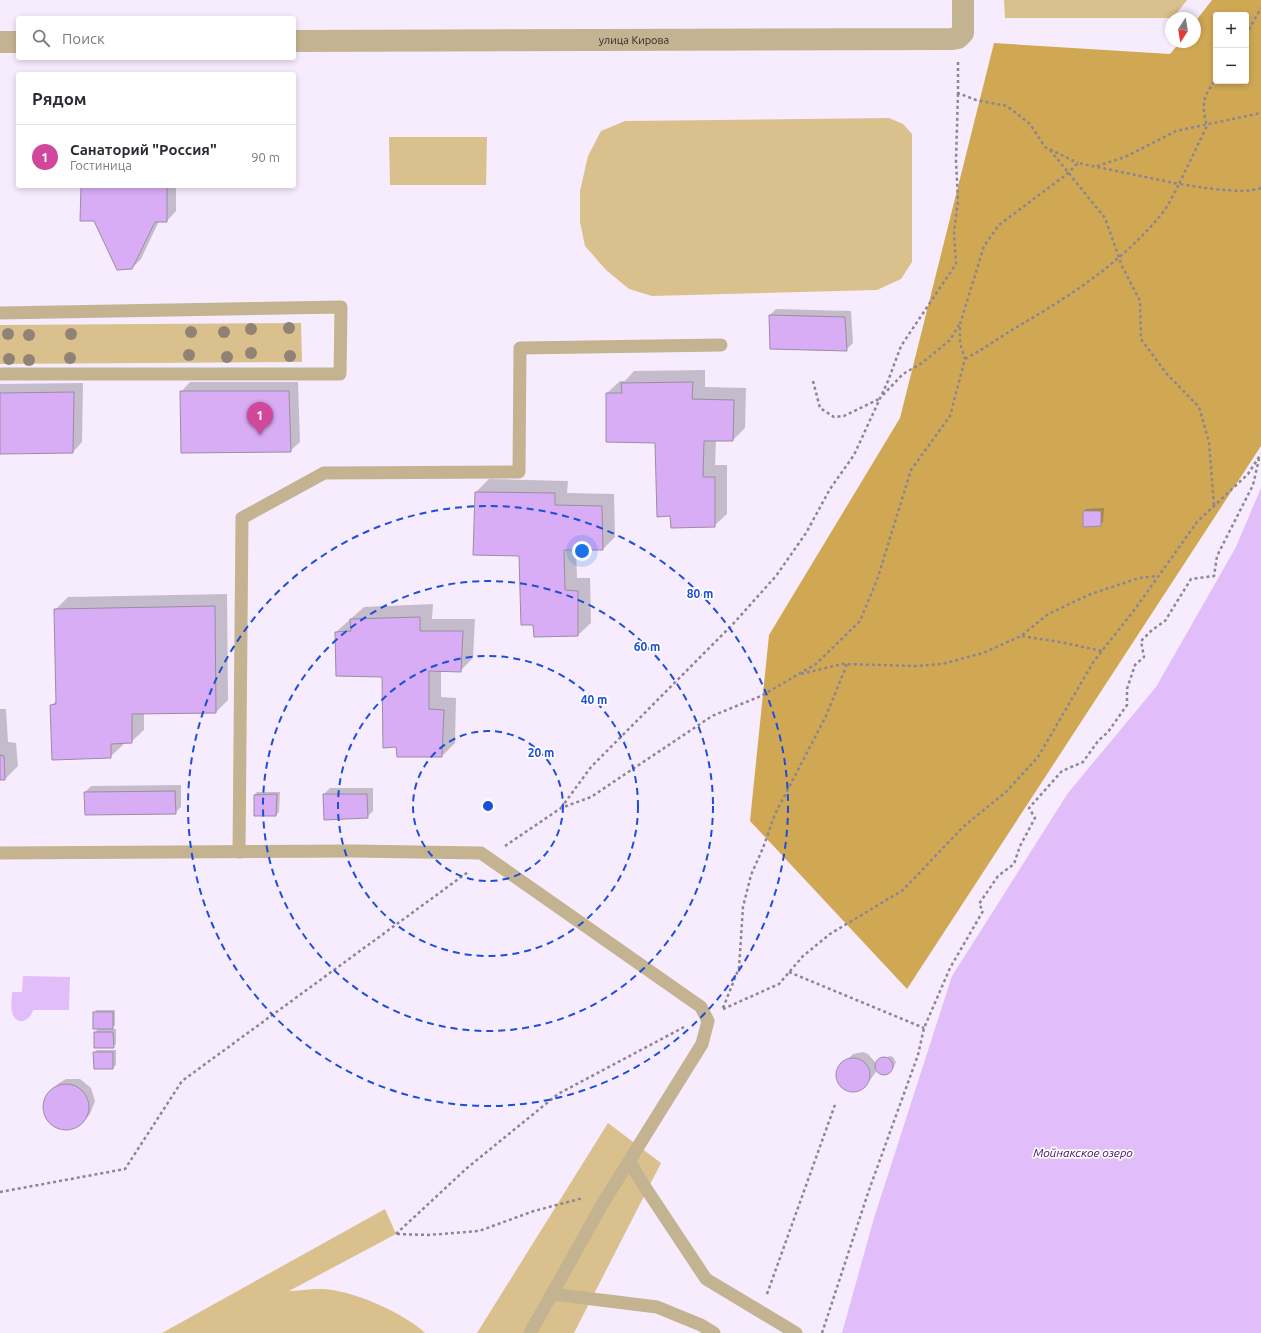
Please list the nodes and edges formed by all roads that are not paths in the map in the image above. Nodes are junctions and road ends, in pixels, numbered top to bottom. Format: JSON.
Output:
{"nodes":[{"id":1,"x":963,"y":0,"type":"edge"},
{"id":2,"x":296,"y":41,"type":"edge"},
{"id":3,"x":0,"y":42,"type":"edge"},
{"id":4,"x":16,"y":42,"type":"edge"},
{"id":5,"x":0,"y":313,"type":"edge"},
{"id":6,"x":721,"y":345,"type":"dead end"},
{"id":7,"x":0,"y":374,"type":"edge"},
{"id":8,"x":239,"y":852,"type":"junction"},
{"id":9,"x":0,"y":853,"type":"edge"},
{"id":10,"x":630,"y":1161,"type":"junction"},
{"id":11,"x":552,"y":1294,"type":"junction"},
{"id":12,"x":530,"y":1333,"type":"edge"},
{"id":13,"x":714,"y":1333,"type":"edge"},
{"id":14,"x":796,"y":1333,"type":"edge"}],
"edges":[{"from":1,"to":2,"type":"street","name":"улица Кирова"},
{"from":3,"to":4,"type":"street"},
{"from":5,"to":7,"type":"lane"},
{"from":6,"to":8,"type":"lane"},
{"from":8,"to":9,"type":"lane"},
{"from":8,"to":10,"type":"lane"},
{"from":10,"to":11,"type":"lane"},
{"from":10,"to":14,"type":"lane"},
{"from":11,"to":12,"type":"lane"},
{"from":11,"to":13,"type":"lane"}]}
